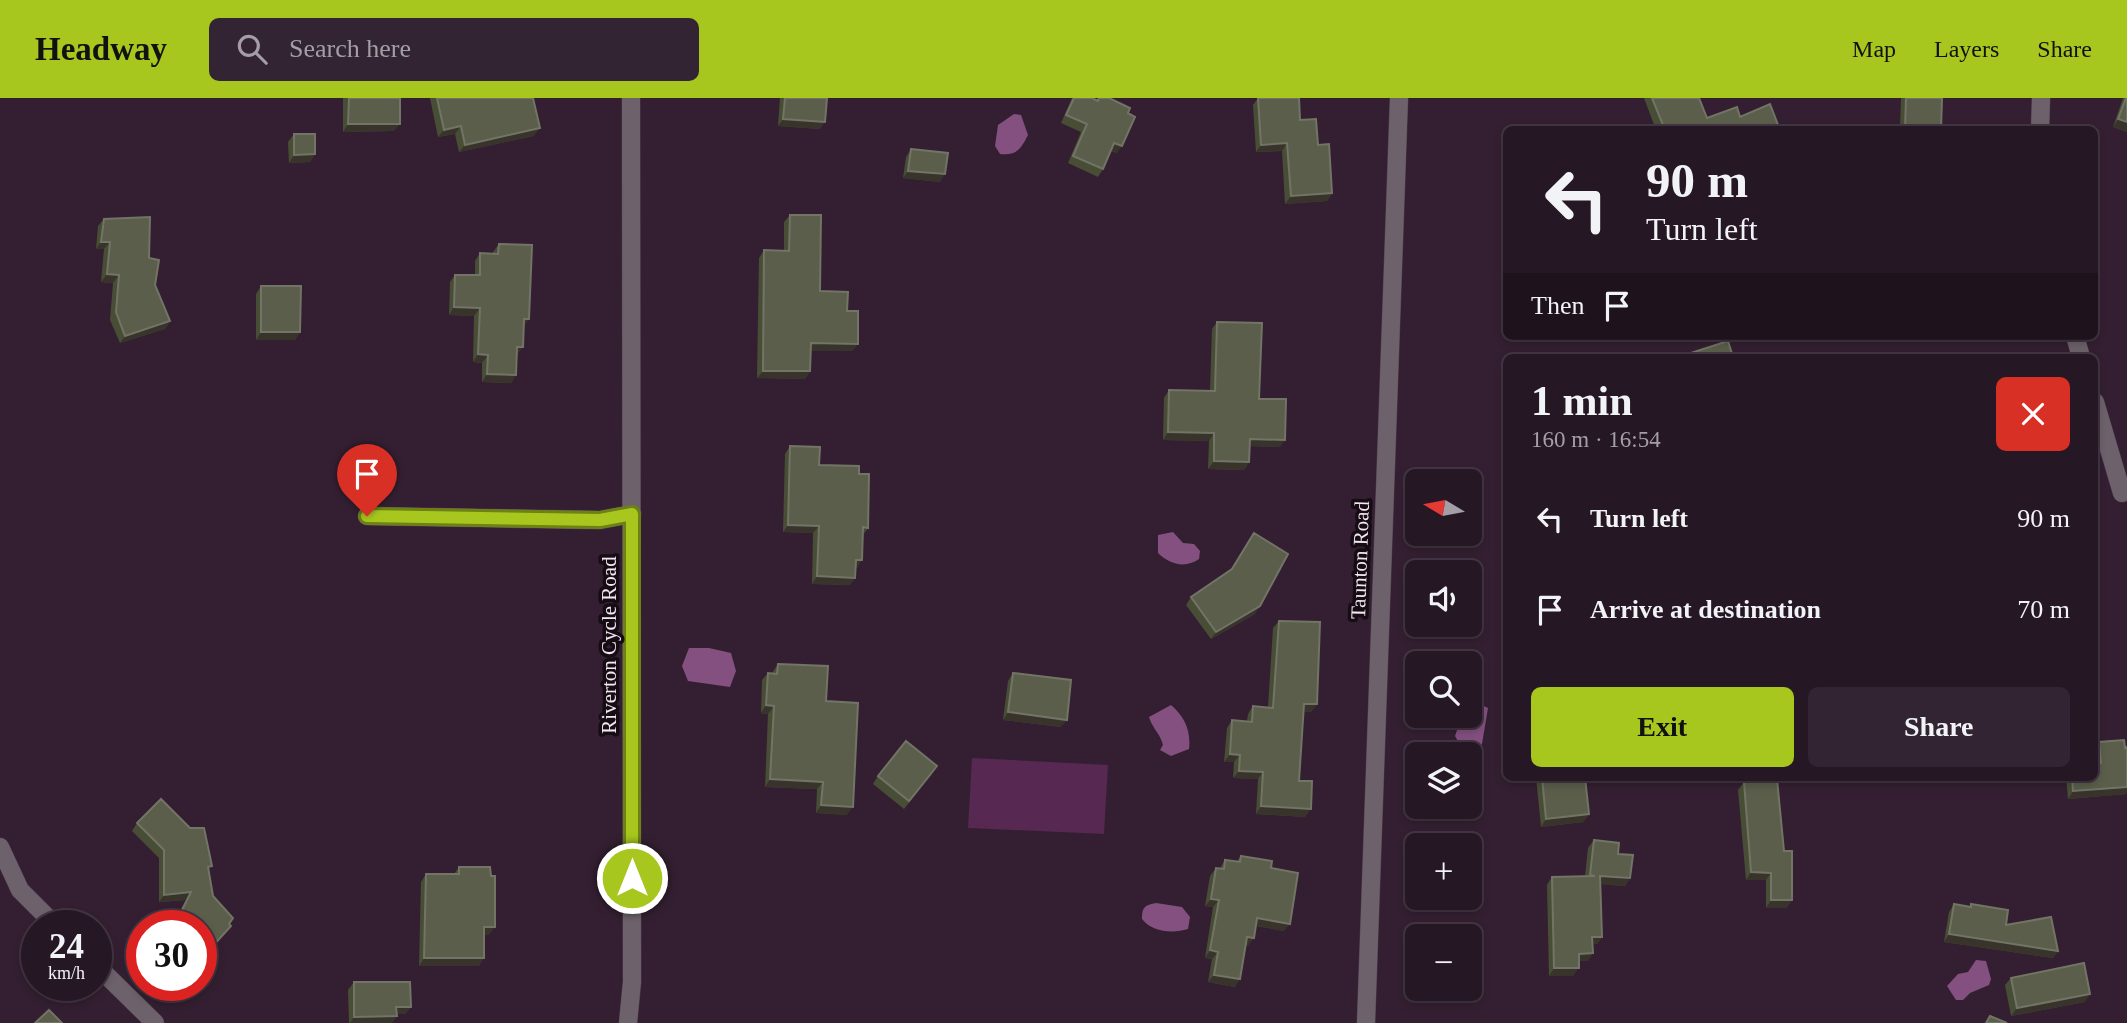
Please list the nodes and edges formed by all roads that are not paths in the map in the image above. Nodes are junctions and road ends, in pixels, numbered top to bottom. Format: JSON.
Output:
{"nodes":[{"id":1,"x":631,"y":98,"type":"edge"},
{"id":2,"x":1399,"y":98,"type":"edge"},
{"id":3,"x":2041,"y":98,"type":"edge"},
{"id":4,"x":2040,"y":126,"type":"edge"},
{"id":5,"x":2098,"y":412,"type":"edge"},
{"id":6,"x":2122,"y":493,"type":"dead end"},
{"id":7,"x":632,"y":514,"type":"junction"},
{"id":8,"x":367,"y":516,"type":"dead end"},
{"id":9,"x":0,"y":847,"type":"edge"},
{"id":10,"x":40,"y":910,"type":"edge"},
{"id":11,"x":112,"y":981,"type":"edge"},
{"id":12,"x":155,"y":1023,"type":"edge"},
{"id":13,"x":628,"y":1023,"type":"edge"},
{"id":14,"x":1366,"y":1023,"type":"edge"}],
"edges":[{"from":1,"to":7,"type":"street","name":"Riverton Cycle Road"},
{"from":2,"to":14,"type":"street","name":"Taunton Road"},
{"from":3,"to":4,"type":"street"},
{"from":5,"to":6,"type":"street"},
{"from":7,"to":8,"type":"street"},
{"from":7,"to":13,"type":"street","name":"Riverton Cycle Road"},
{"from":9,"to":10,"type":"street"},
{"from":11,"to":12,"type":"street"}]}
